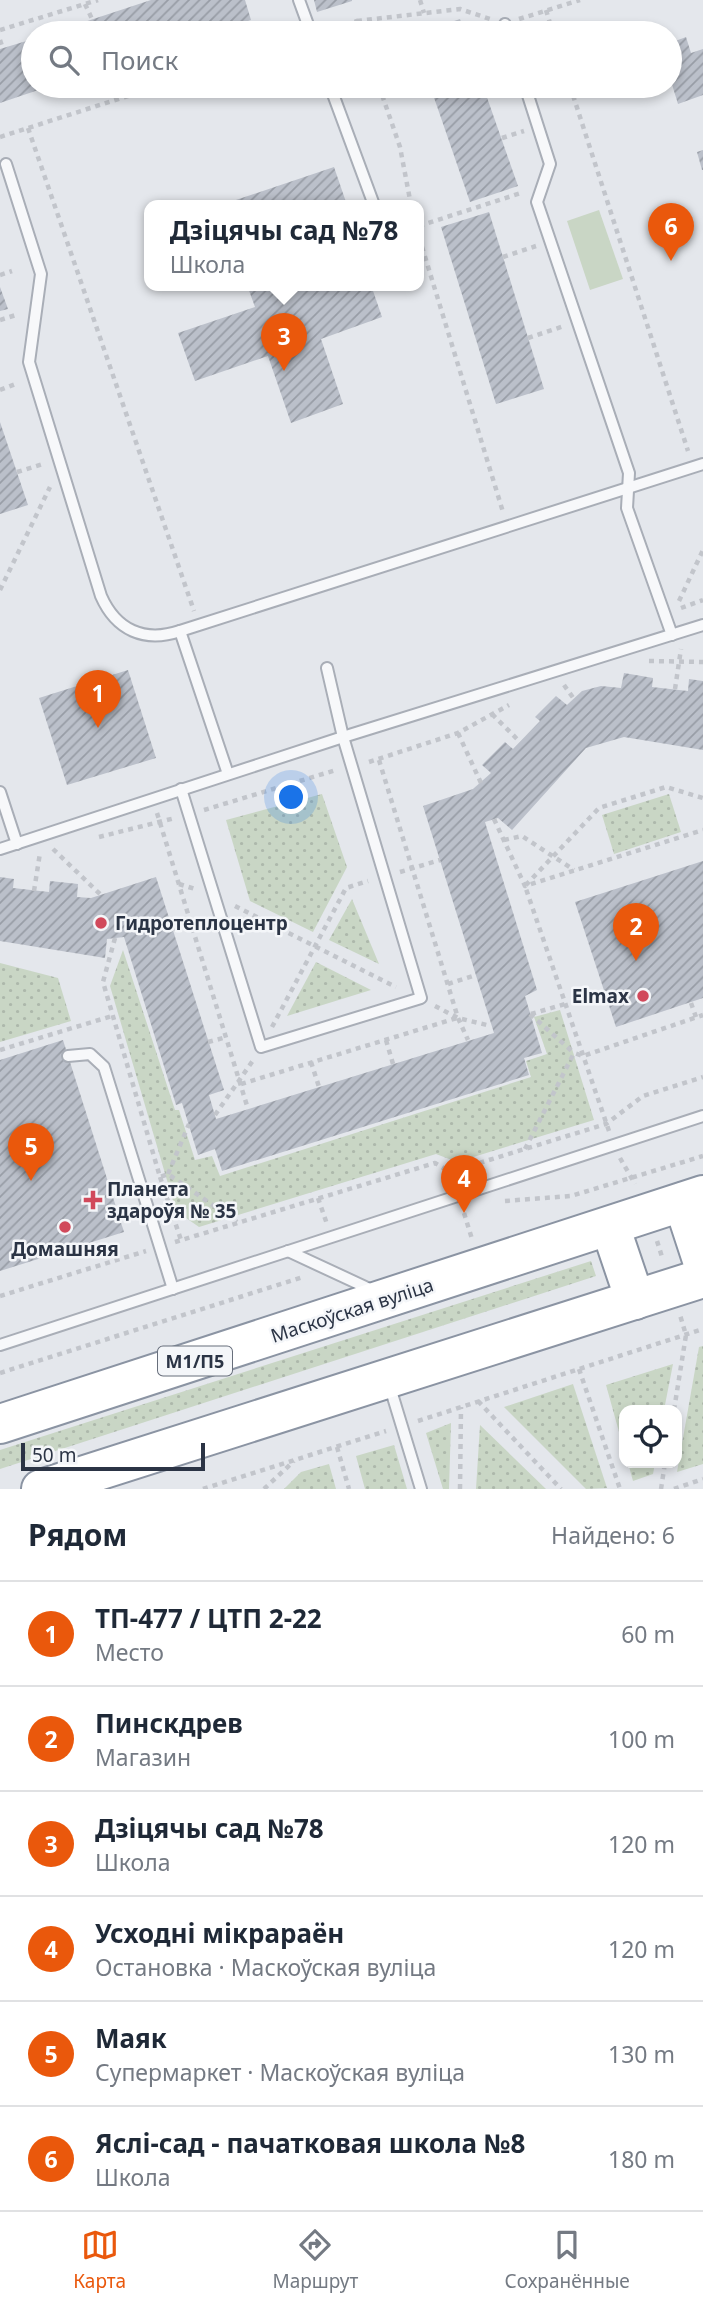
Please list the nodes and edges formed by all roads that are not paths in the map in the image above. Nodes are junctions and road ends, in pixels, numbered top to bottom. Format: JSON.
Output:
{"nodes":[{"id":1,"x":299,"y":0,"type":"edge"},
{"id":2,"x":307,"y":21,"type":"edge"},
{"id":3,"x":334,"y":98,"type":"edge"},
{"id":4,"x":529,"y":98,"type":"edge"},
{"id":5,"x":6,"y":164,"type":"dead end"},
{"id":6,"x":372,"y":200,"type":"edge"},
{"id":7,"x":698,"y":466,"type":"edge"},
{"id":8,"x":627,"y":488,"type":"junction"},
{"id":9,"x":703,"y":625,"type":"edge"},
{"id":10,"x":180,"y":631,"type":"junction"},
{"id":11,"x":672,"y":635,"type":"junction"},
{"id":12,"x":327,"y":668,"type":"dead end"},
{"id":13,"x":343,"y":737,"type":"junction"},
{"id":14,"x":228,"y":774,"type":"junction"},
{"id":15,"x":181,"y":789,"type":"junction"},
{"id":16,"x":0,"y":792,"type":"edge"},
{"id":17,"x":17,"y":844,"type":"junction"},
{"id":18,"x":0,"y":849,"type":"edge"},
{"id":19,"x":68,"y":1056,"type":"dead end"},
{"id":20,"x":703,"y":1116,"type":"edge"},
{"id":21,"x":693,"y":1198,"type":"edge"},
{"id":22,"x":610,"y":1226,"type":"junction"},
{"id":23,"x":288,"y":1251,"type":"junction"},
{"id":24,"x":703,"y":1263,"type":"edge"},
{"id":25,"x":703,"y":1278,"type":"edge"},
{"id":26,"x":173,"y":1289,"type":"junction"},
{"id":27,"x":390,"y":1298,"type":"junction"},
{"id":28,"x":635,"y":1300,"type":"junction"},
{"id":29,"x":0,"y":1345,"type":"edge"},
{"id":30,"x":388,"y":1378,"type":"junction"},
{"id":31,"x":0,"y":1424,"type":"edge"},
{"id":32,"x":41,"y":1489,"type":"edge"},
{"id":33,"x":421,"y":1489,"type":"edge"}],
"edges":[{"from":1,"to":2,"type":"lane"},
{"from":3,"to":6,"type":"lane"},
{"from":4,"to":8,"type":"lane"},
{"from":5,"to":10,"type":"lane"},
{"from":7,"to":8,"type":"lane"},
{"from":8,"to":10,"type":"lane"},
{"from":8,"to":11,"type":"lane"},
{"from":9,"to":11,"type":"lane"},
{"from":10,"to":14,"type":"lane"},
{"from":11,"to":13,"type":"lane"},
{"from":12,"to":13,"type":"lane"},
{"from":13,"to":14,"type":"lane"},
{"from":13,"to":15,"type":"lane"},
{"from":14,"to":15,"type":"lane"},
{"from":15,"to":17,"type":"lane"},
{"from":16,"to":17,"type":"lane"},
{"from":17,"to":18,"type":"lane"},
{"from":19,"to":26,"type":"lane"},
{"from":20,"to":23,"type":"lane"},
{"from":21,"to":22,"type":"highway","name":"Маскоўская вуліца","number":"М1/П5"},
{"from":21,"to":24,"type":"highway"},
{"from":22,"to":27,"type":"highway","name":"Маскоўская вуліца","number":"М1/П5"},
{"from":22,"to":28,"type":"highway"},
{"from":23,"to":26,"type":"lane"},
{"from":23,"to":27,"type":"lane"},
{"from":25,"to":28,"type":"highway"},
{"from":26,"to":29,"type":"lane"},
{"from":27,"to":31,"type":"highway","name":"Маскоўская вуліца","number":"М1/П5"},
{"from":28,"to":30,"type":"highway"},
{"from":30,"to":32,"type":"highway"},
{"from":30,"to":33,"type":"lane"}]}
